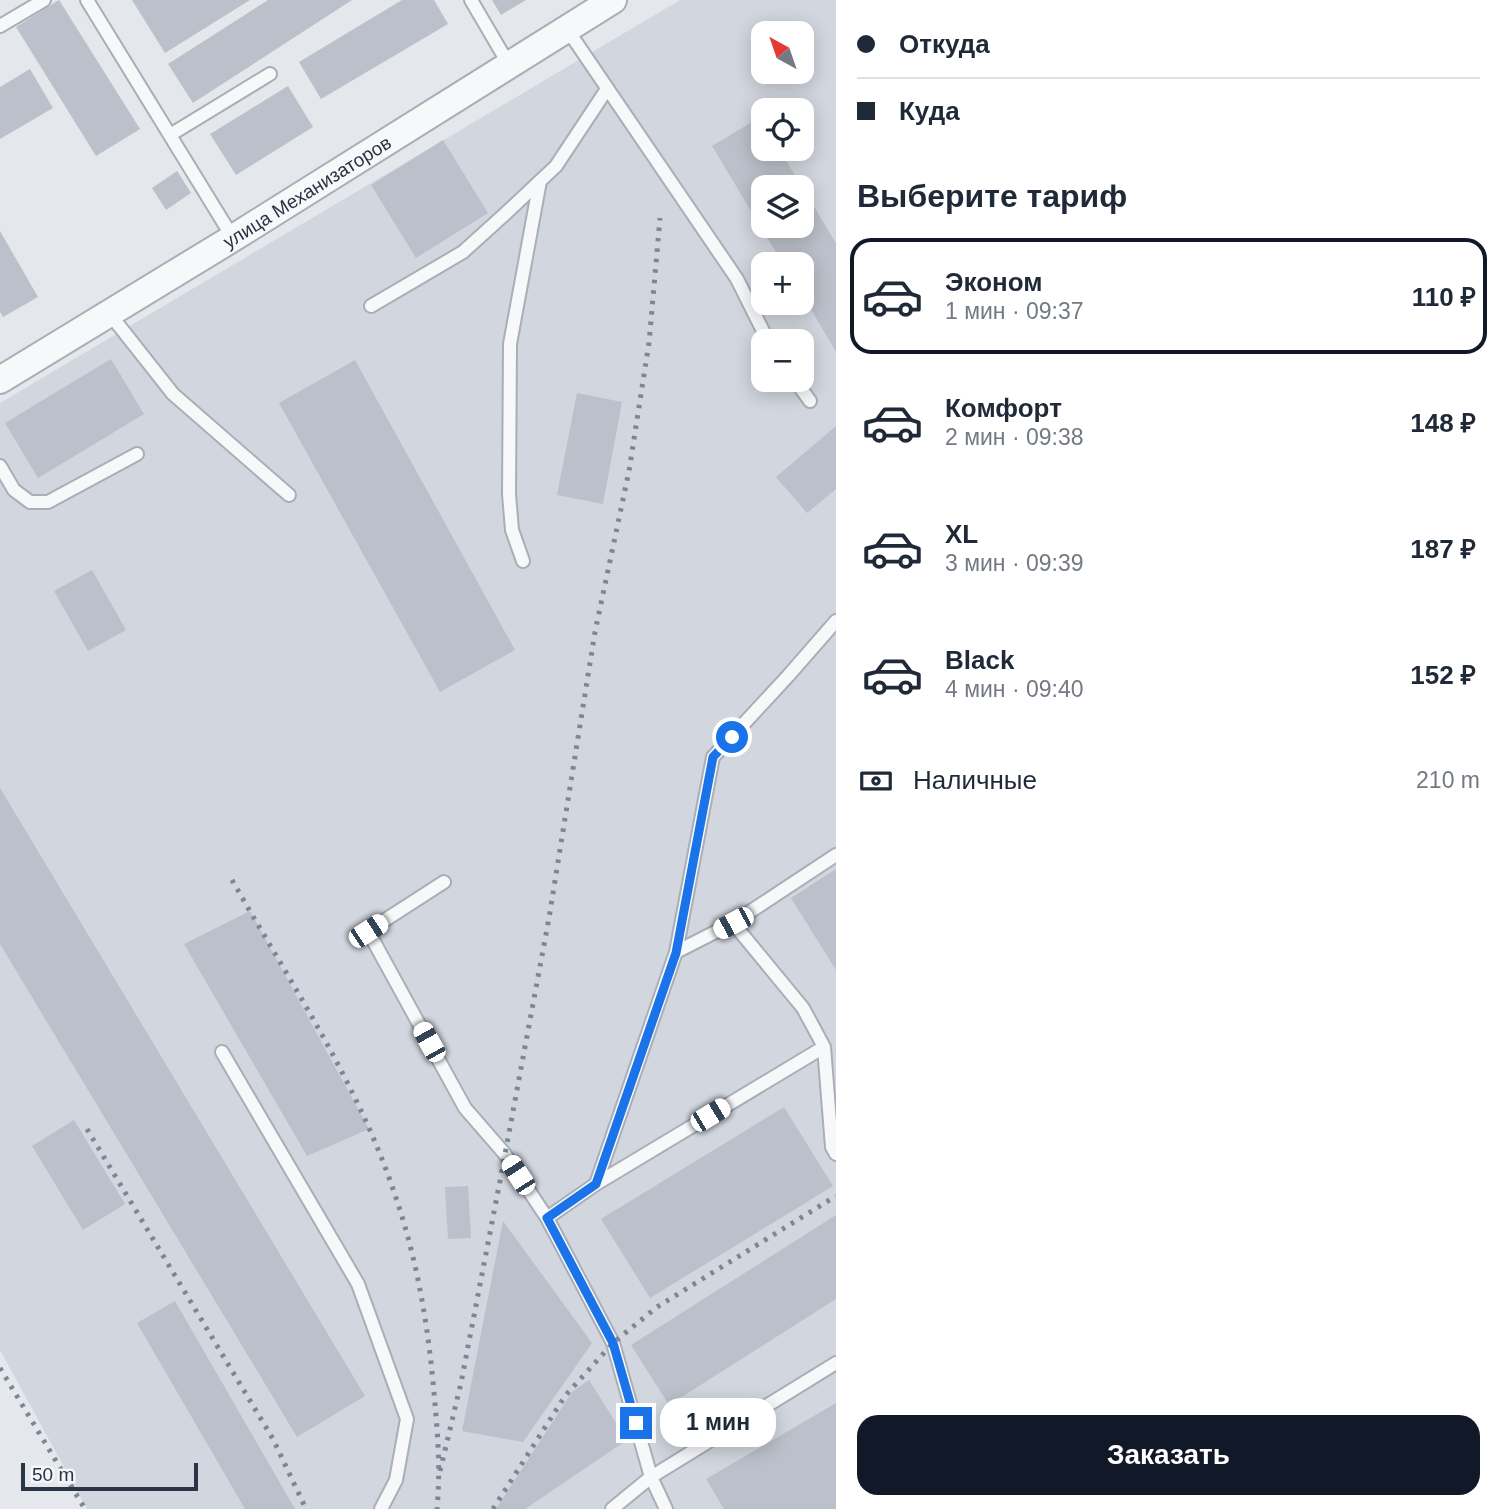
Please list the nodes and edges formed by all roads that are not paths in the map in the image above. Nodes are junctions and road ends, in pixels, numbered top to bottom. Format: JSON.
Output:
{"nodes":[{"id":1,"x":44,"y":0,"type":"edge"},
{"id":2,"x":87,"y":0,"type":"edge"},
{"id":3,"x":471,"y":0,"type":"edge"},
{"id":4,"x":613,"y":0,"type":"edge"},
{"id":5,"x":0,"y":26,"type":"edge"},
{"id":6,"x":567,"y":29,"type":"junction"},
{"id":7,"x":509,"y":65,"type":"junction"},
{"id":8,"x":270,"y":74,"type":"dead end"},
{"id":9,"x":607,"y":89,"type":"junction"},
{"id":10,"x":170,"y":135,"type":"junction"},
{"id":11,"x":540,"y":181,"type":"junction"},
{"id":12,"x":233,"y":238,"type":"junction"},
{"id":13,"x":371,"y":306,"type":"dead end"},
{"id":14,"x":109,"y":313,"type":"junction"},
{"id":15,"x":762,"y":329,"type":"edge"},
{"id":16,"x":0,"y":380,"type":"edge"},
{"id":17,"x":804,"y":392,"type":"edge"},
{"id":18,"x":810,"y":401,"type":"dead end"},
{"id":19,"x":137,"y":454,"type":"dead end"},
{"id":20,"x":0,"y":466,"type":"edge"},
{"id":21,"x":289,"y":495,"type":"dead end"},
{"id":22,"x":523,"y":561,"type":"dead end"},
{"id":23,"x":836,"y":621,"type":"edge"},
{"id":24,"x":836,"y":855,"type":"edge"},
{"id":25,"x":444,"y":882,"type":"dead end"},
{"id":26,"x":733,"y":923,"type":"junction"},
{"id":27,"x":676,"y":953,"type":"junction"},
{"id":28,"x":824,"y":1047,"type":"junction"},
{"id":29,"x":222,"y":1052,"type":"dead end"},
{"id":30,"x":836,"y":1154,"type":"edge"},
{"id":31,"x":596,"y":1184,"type":"junction"},
{"id":32,"x":547,"y":1218,"type":"junction"},
{"id":33,"x":836,"y":1363,"type":"edge"},
{"id":34,"x":651,"y":1477,"type":"junction"},
{"id":35,"x":381,"y":1509,"type":"edge"},
{"id":36,"x":612,"y":1509,"type":"edge"},
{"id":37,"x":666,"y":1509,"type":"edge"}],
"edges":[{"from":1,"to":5,"type":"lane"},
{"from":2,"to":10,"type":"lane"},
{"from":3,"to":7,"type":"lane"},
{"from":4,"to":6,"type":"street","name":"улица Механизаторов"},
{"from":6,"to":7,"type":"street","name":"улица Механизаторов"},
{"from":6,"to":9,"type":"lane"},
{"from":7,"to":12,"type":"street","name":"улица Механизаторов"},
{"from":8,"to":10,"type":"lane"},
{"from":9,"to":11,"type":"lane"},
{"from":9,"to":15,"type":"lane"},
{"from":10,"to":12,"type":"lane"},
{"from":11,"to":13,"type":"lane"},
{"from":11,"to":22,"type":"lane"},
{"from":12,"to":14,"type":"street","name":"улица Механизаторов"},
{"from":14,"to":16,"type":"street","name":"улица Механизаторов"},
{"from":14,"to":21,"type":"lane"},
{"from":17,"to":18,"type":"lane"},
{"from":19,"to":20,"type":"lane"},
{"from":23,"to":27,"type":"lane"},
{"from":24,"to":26,"type":"lane"},
{"from":25,"to":32,"type":"lane"},
{"from":26,"to":27,"type":"lane"},
{"from":26,"to":28,"type":"lane"},
{"from":27,"to":31,"type":"lane"},
{"from":28,"to":30,"type":"lane"},
{"from":28,"to":31,"type":"lane"},
{"from":29,"to":35,"type":"lane"},
{"from":31,"to":32,"type":"lane"},
{"from":32,"to":34,"type":"lane"},
{"from":33,"to":34,"type":"lane"},
{"from":34,"to":36,"type":"lane"},
{"from":34,"to":37,"type":"lane"}]}
